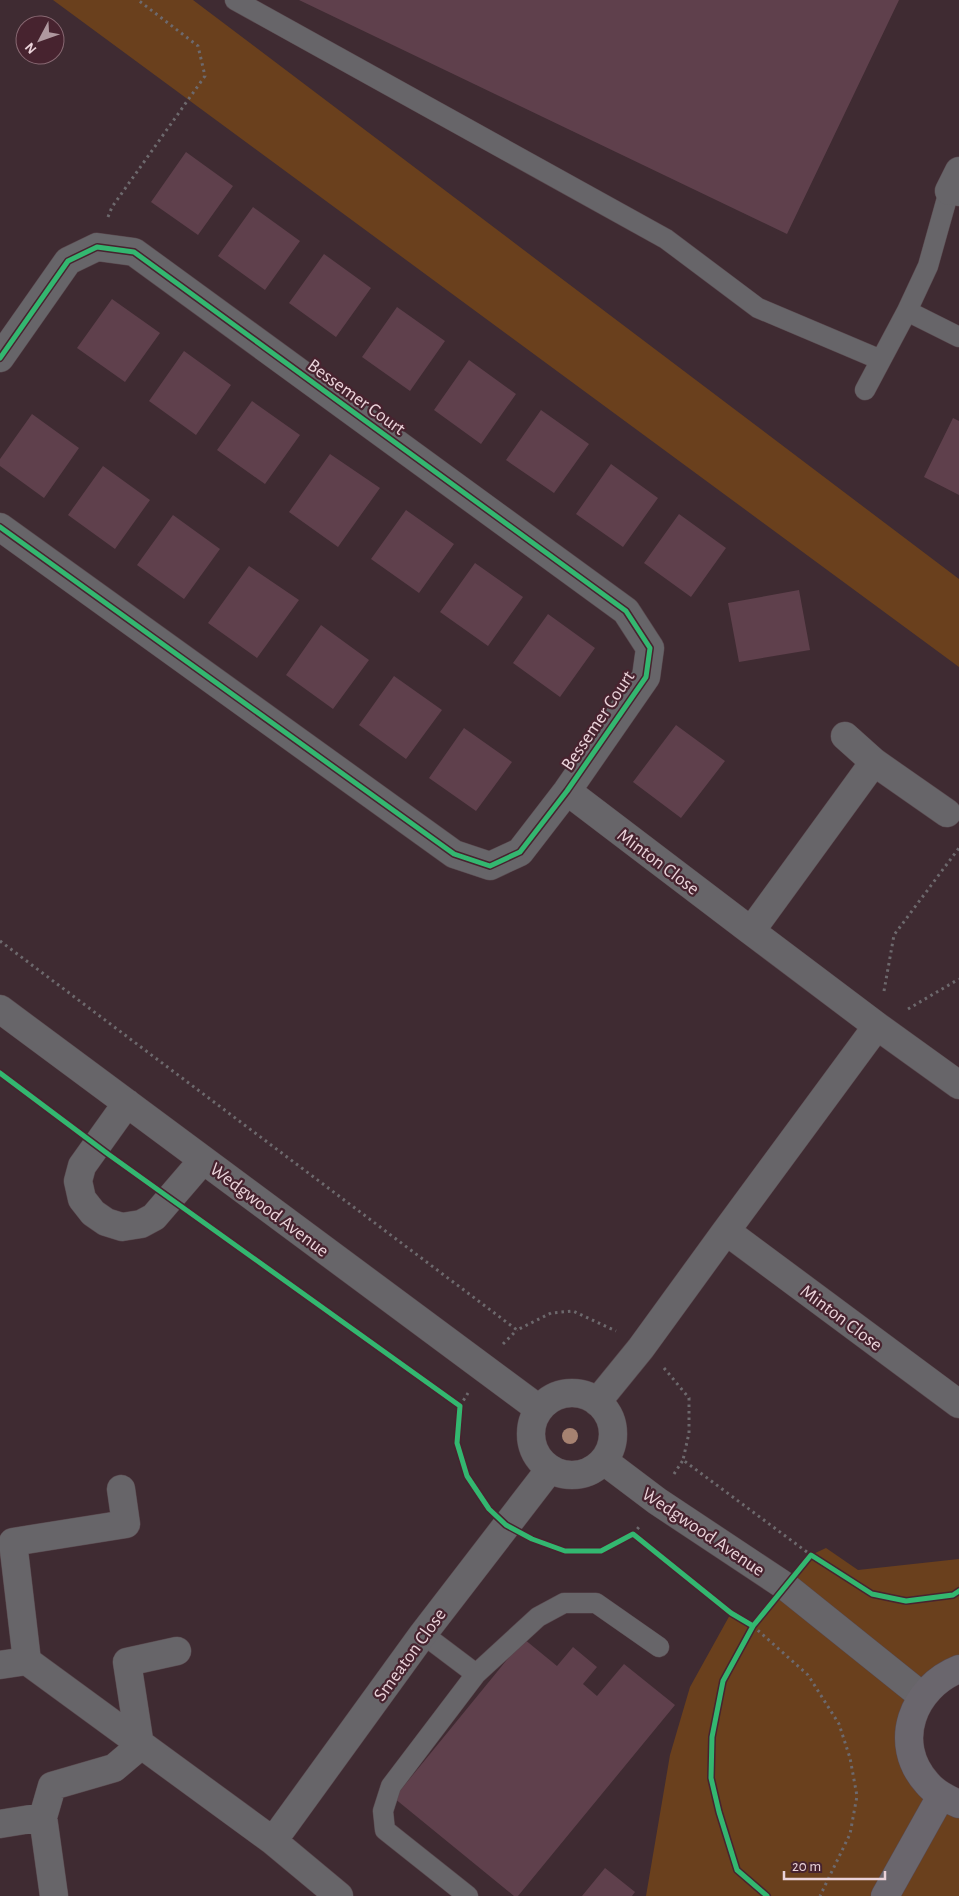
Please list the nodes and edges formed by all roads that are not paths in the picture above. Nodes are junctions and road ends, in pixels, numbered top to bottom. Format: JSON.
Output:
{"nodes":[{"id":1,"x":235,"y":0,"type":"edge"},
{"id":2,"x":956,"y":186,"type":"edge"},
{"id":3,"x":907,"y":311,"type":"junction"},
{"id":4,"x":959,"y":337,"type":"edge"},
{"id":5,"x":0,"y":358,"type":"edge"},
{"id":6,"x":881,"y":360,"type":"junction"},
{"id":7,"x":865,"y":390,"type":"dead end"},
{"id":8,"x":0,"y":527,"type":"edge"},
{"id":9,"x":845,"y":736,"type":"dead end"},
{"id":10,"x":874,"y":762,"type":"junction"},
{"id":11,"x":567,"y":791,"type":"junction"},
{"id":12,"x":948,"y":813,"type":"dead end"},
{"id":13,"x":751,"y":931,"type":"junction"},
{"id":14,"x":0,"y":1009,"type":"edge"},
{"id":15,"x":877,"y":1026,"type":"junction"},
{"id":16,"x":959,"y":1085,"type":"edge"},
{"id":17,"x":127,"y":1103,"type":"junction"},
{"id":18,"x":203,"y":1160,"type":"junction"},
{"id":19,"x":726,"y":1231,"type":"junction"},
{"id":20,"x":597,"y":1402,"type":"junction"},
{"id":21,"x":959,"y":1404,"type":"edge"},
{"id":22,"x":539,"y":1409,"type":"junction"},
{"id":23,"x":604,"y":1461,"type":"junction"},
{"id":24,"x":550,"y":1469,"type":"junction"},
{"id":25,"x":121,"y":1489,"type":"dead end"},
{"id":26,"x":423,"y":1634,"type":"junction"},
{"id":27,"x":659,"y":1646,"type":"dead end"},
{"id":28,"x":177,"y":1650,"type":"dead end"},
{"id":29,"x":27,"y":1661,"type":"junction"},
{"id":30,"x":0,"y":1666,"type":"edge"},
{"id":31,"x":959,"y":1669,"type":"edge"},
{"id":32,"x":476,"y":1674,"type":"junction"},
{"id":33,"x":922,"y":1696,"type":"junction"},
{"id":34,"x":140,"y":1746,"type":"junction"},
{"id":35,"x":950,"y":1800,"type":"edge"},
{"id":36,"x":43,"y":1817,"type":"junction"},
{"id":37,"x":0,"y":1824,"type":"edge"},
{"id":38,"x":273,"y":1842,"type":"junction"},
{"id":39,"x":54,"y":1896,"type":"edge"},
{"id":40,"x":338,"y":1896,"type":"edge"},
{"id":41,"x":468,"y":1896,"type":"edge"},
{"id":42,"x":885,"y":1896,"type":"edge"}],
"edges":[{"from":1,"to":6,"type":"lane"},
{"from":2,"to":3,"type":"lane"},
{"from":3,"to":4,"type":"lane"},
{"from":3,"to":6,"type":"lane"},
{"from":5,"to":11,"type":"street","name":"Bessemer Court"},
{"from":6,"to":7,"type":"lane"},
{"from":8,"to":11,"type":"street","name":"Bessemer Court"},
{"from":9,"to":10,"type":"street"},
{"from":10,"to":12,"type":"street"},
{"from":10,"to":13,"type":"street"},
{"from":11,"to":13,"type":"street","name":"Minton Close"},
{"from":13,"to":15,"type":"street","name":"Minton Close"},
{"from":14,"to":17,"type":"street","name":"Wedgwood Avenue"},
{"from":15,"to":16,"type":"street","name":"Minton Close"},
{"from":15,"to":19,"type":"street"},
{"from":17,"to":18,"type":"street","name":"Wedgwood Avenue"},
{"from":17,"to":18,"type":"street"},
{"from":18,"to":22,"type":"street","name":"Wedgwood Avenue"},
{"from":19,"to":20,"type":"street"},
{"from":19,"to":21,"type":"street","name":"Minton Close"},
{"from":20,"to":22,"type":"street"},
{"from":20,"to":23,"type":"street"},
{"from":22,"to":24,"type":"street"},
{"from":23,"to":24,"type":"street"},
{"from":23,"to":33,"type":"street","name":"Wedgwood Avenue"},
{"from":24,"to":26,"type":"street","name":"Smeaton Close"},
{"from":25,"to":29,"type":"street"},
{"from":26,"to":32,"type":"lane"},
{"from":26,"to":38,"type":"street","name":"Smeaton Close"},
{"from":27,"to":32,"type":"lane"},
{"from":28,"to":34,"type":"street"},
{"from":29,"to":30,"type":"street"},
{"from":29,"to":34,"type":"street"},
{"from":31,"to":33,"type":"street"},
{"from":32,"to":41,"type":"lane"},
{"from":33,"to":35,"type":"street"},
{"from":34,"to":36,"type":"street"},
{"from":34,"to":38,"type":"street"},
{"from":35,"to":42,"type":"street"},
{"from":36,"to":37,"type":"street"},
{"from":36,"to":39,"type":"street"},
{"from":38,"to":40,"type":"street"}]}
